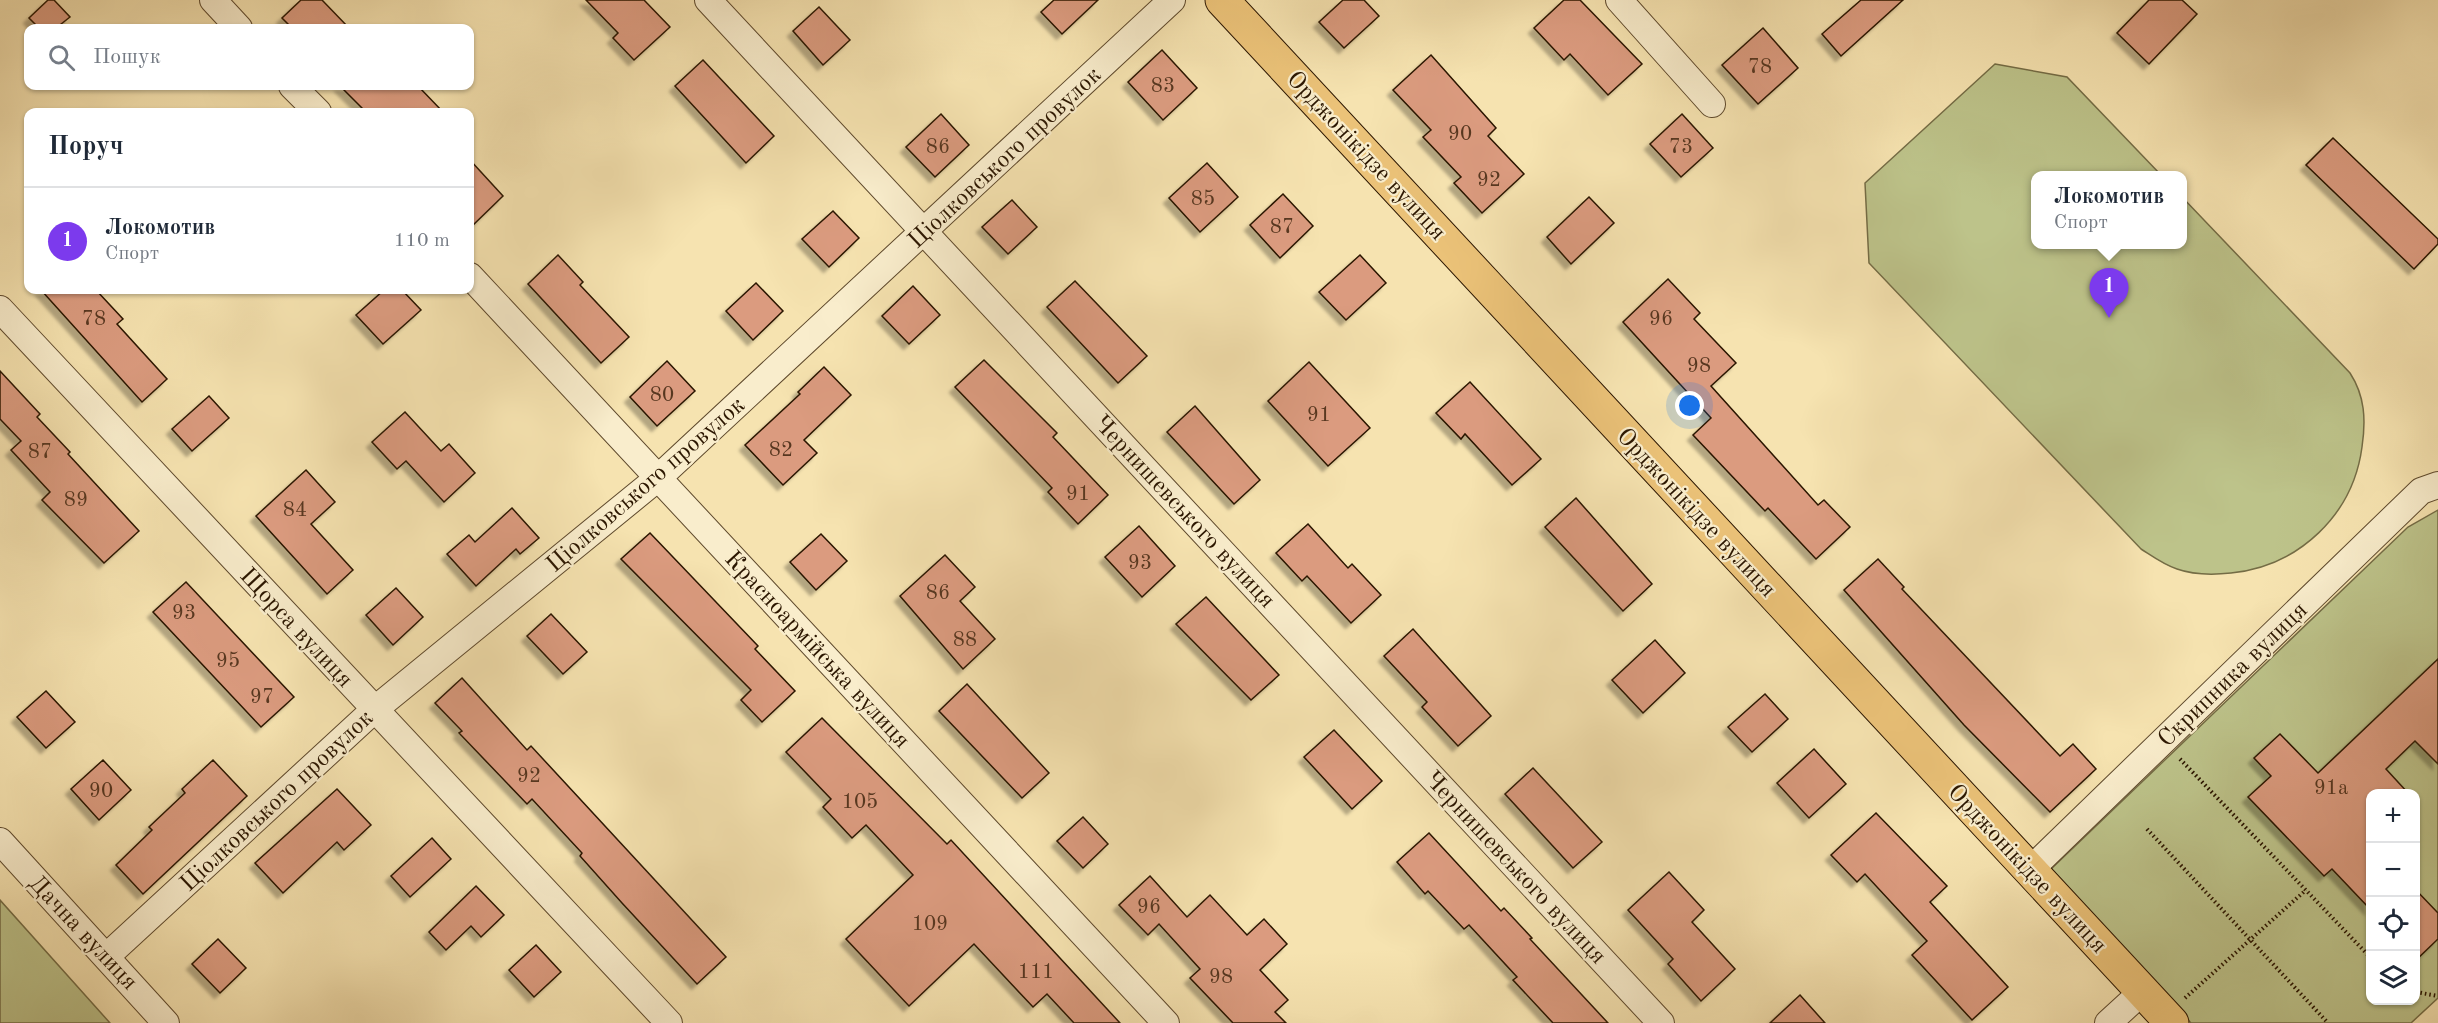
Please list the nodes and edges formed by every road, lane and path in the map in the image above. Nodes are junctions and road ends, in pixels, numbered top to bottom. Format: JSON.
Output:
{"nodes":[{"id":1,"x":213,"y":0,"type":"edge"},
{"id":2,"x":708,"y":0,"type":"edge"},
{"id":3,"x":1172,"y":0,"type":"edge"},
{"id":4,"x":1222,"y":0,"type":"edge"},
{"id":5,"x":1619,"y":0,"type":"edge"},
{"id":6,"x":235,"y":24,"type":"edge"},
{"id":7,"x":296,"y":90,"type":"edge"},
{"id":8,"x":1712,"y":104,"type":"dead end"},
{"id":9,"x":314,"y":108,"type":"edge"},
{"id":10,"x":925,"y":231,"type":"junction"},
{"id":11,"x":474,"y":280,"type":"edge"},
{"id":12,"x":0,"y":309,"type":"edge"},
{"id":13,"x":658,"y":478,"type":"junction"},
{"id":14,"x":2438,"y":485,"type":"edge"},
{"id":15,"x":374,"y":710,"type":"junction"},
{"id":16,"x":2163,"y":741,"type":"junction"},
{"id":17,"x":2147,"y":829,"type":"dead end"},
{"id":18,"x":0,"y":841,"type":"edge"},
{"id":19,"x":2030,"y":870,"type":"junction"},
{"id":20,"x":2306,"y":890,"type":"junction"},
{"id":21,"x":2250,"y":939,"type":"junction"},
{"id":22,"x":2366,"y":953,"type":"edge"},
{"id":23,"x":107,"y":956,"type":"junction"},
{"id":24,"x":2420,"y":993,"type":"edge"},
{"id":25,"x":2438,"y":996,"type":"edge"},
{"id":26,"x":2159,"y":1009,"type":"edge"},
{"id":27,"x":166,"y":1023,"type":"edge"},
{"id":28,"x":669,"y":1023,"type":"edge"},
{"id":29,"x":1166,"y":1023,"type":"edge"},
{"id":30,"x":1661,"y":1023,"type":"edge"},
{"id":31,"x":2108,"y":1023,"type":"edge"},
{"id":32,"x":2328,"y":1023,"type":"edge"}],
"edges":[{"from":1,"to":6,"type":"street"},
{"from":2,"to":10,"type":"street","name":"Чернишевського вулиця"},
{"from":3,"to":10,"type":"street","name":"Ціолковського провулок"},
{"from":4,"to":19,"type":"main road","name":"Орджонікідзе вулиця"},
{"from":5,"to":8,"type":"street"},
{"from":7,"to":9,"type":"street"},
{"from":10,"to":13,"type":"street","name":"Ціолковського провулок"},
{"from":10,"to":30,"type":"street","name":"Чернишевського вулиця"},
{"from":11,"to":13,"type":"street","name":"Красноармійська вулиця"},
{"from":12,"to":15,"type":"street","name":"Щорса вулиця"},
{"from":13,"to":15,"type":"street","name":"Ціолковського провулок"},
{"from":13,"to":29,"type":"street","name":"Красноармійська вулиця"},
{"from":14,"to":16,"type":"street","name":"Скрипника вулиця"},
{"from":15,"to":23,"type":"street","name":"Ціолковського провулок"},
{"from":15,"to":28,"type":"street","name":"Щорса вулиця"},
{"from":16,"to":19,"type":"street","name":"Скрипника вулиця"},
{"from":16,"to":20,"type":"path"},
{"from":17,"to":21,"type":"path"},
{"from":18,"to":23,"type":"street","name":"Дачна вулиця"},
{"from":19,"to":26,"type":"main road","name":"Орджонікідзе вулиця"},
{"from":20,"to":21,"type":"path"},
{"from":20,"to":22,"type":"path"},
{"from":21,"to":26,"type":"path"},
{"from":21,"to":32,"type":"path"},
{"from":23,"to":27,"type":"street","name":"Дачна вулиця"},
{"from":24,"to":25,"type":"path"},
{"from":26,"to":31,"type":"street"}]}
